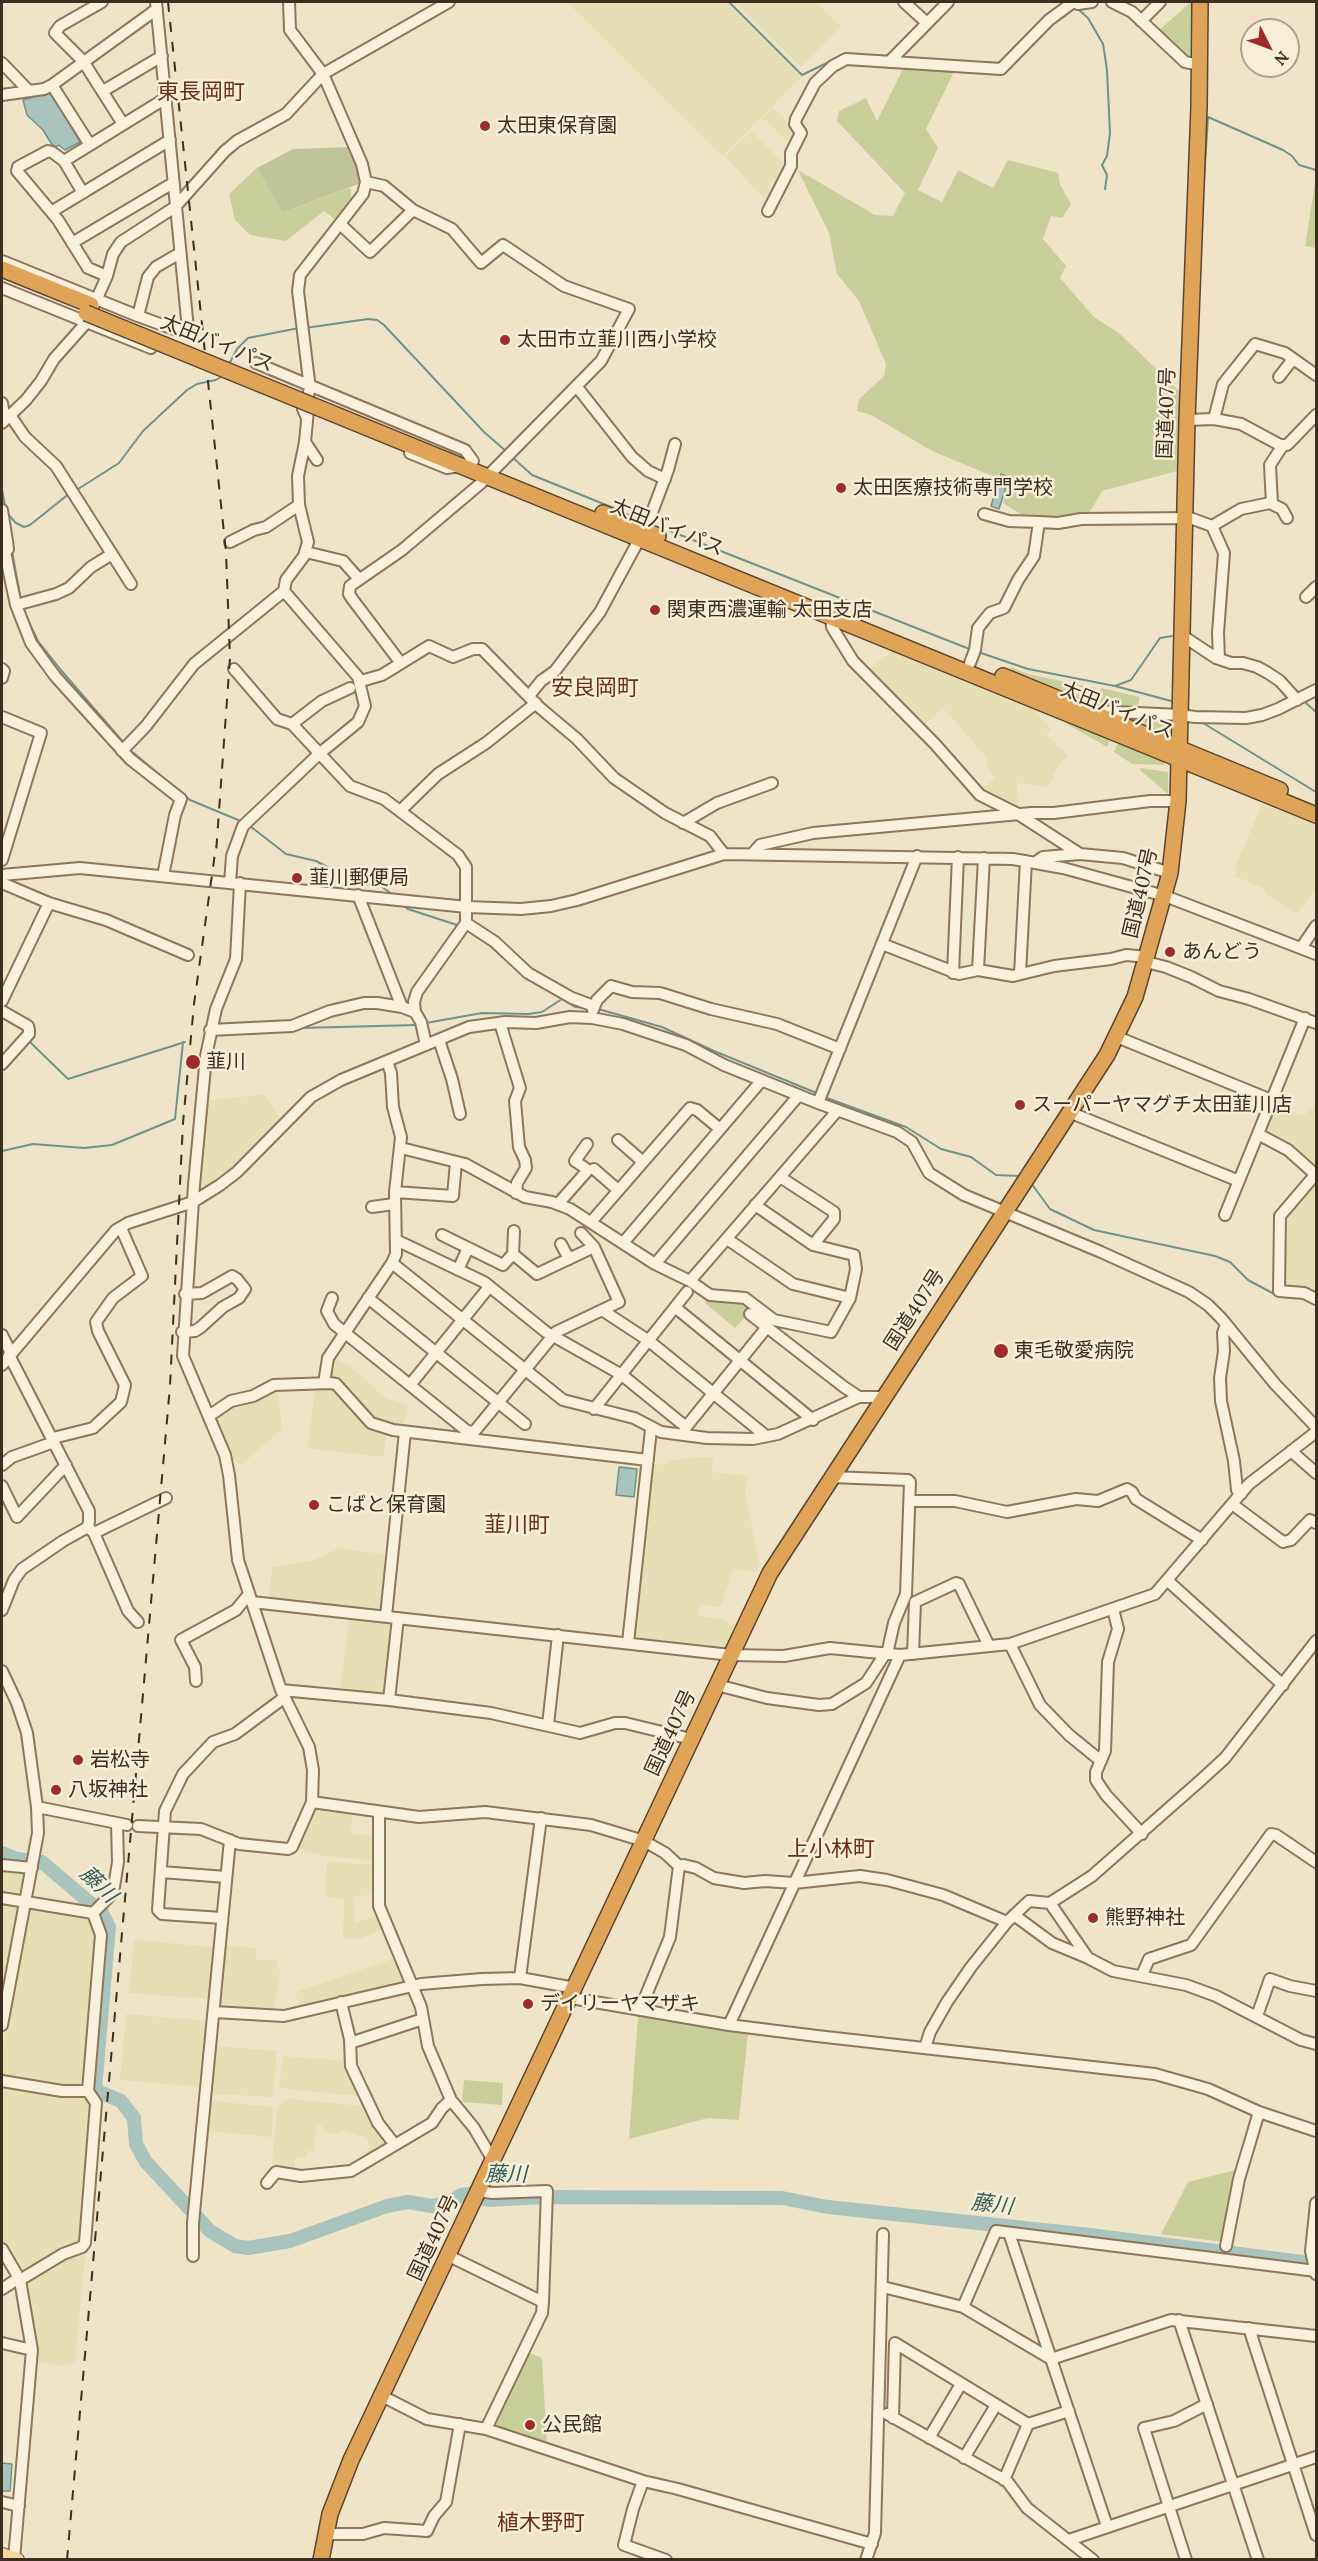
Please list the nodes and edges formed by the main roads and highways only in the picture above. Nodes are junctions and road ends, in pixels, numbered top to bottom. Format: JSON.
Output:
{"nodes":[{"id":1,"x":1200,"y":2,"type":"edge"},
{"id":2,"x":2,"y":269,"type":"edge"},
{"id":3,"x":2,"y":279,"type":"edge"},
{"id":4,"x":90,"y":310,"type":"junction"},
{"id":5,"x":642,"y":535,"type":"junction"},
{"id":6,"x":1179,"y":753,"type":"junction"},
{"id":7,"x":1317,"y":805,"type":"edge"},
{"id":8,"x":1317,"y":815,"type":"edge"},
{"id":9,"x":321,"y":2559,"type":"edge"}],
"edges":[{"from":1,"to":6,"type":"highway","name":"国道407号"},
{"from":2,"to":4,"type":"highway","name":"太田バイパス"},
{"from":3,"to":4,"type":"highway","name":"太田バイパス"},
{"from":4,"to":5,"type":"highway","name":"太田バイパス","bridge":true},
{"from":5,"to":6,"type":"highway","name":"太田バイパス"},
{"from":5,"to":6,"type":"highway","name":"太田バイパス"},
{"from":6,"to":7,"type":"highway","name":"太田バイパス"},
{"from":6,"to":8,"type":"highway","name":"太田バイパス"},
{"from":6,"to":9,"type":"highway","name":"国道407号"}]}
